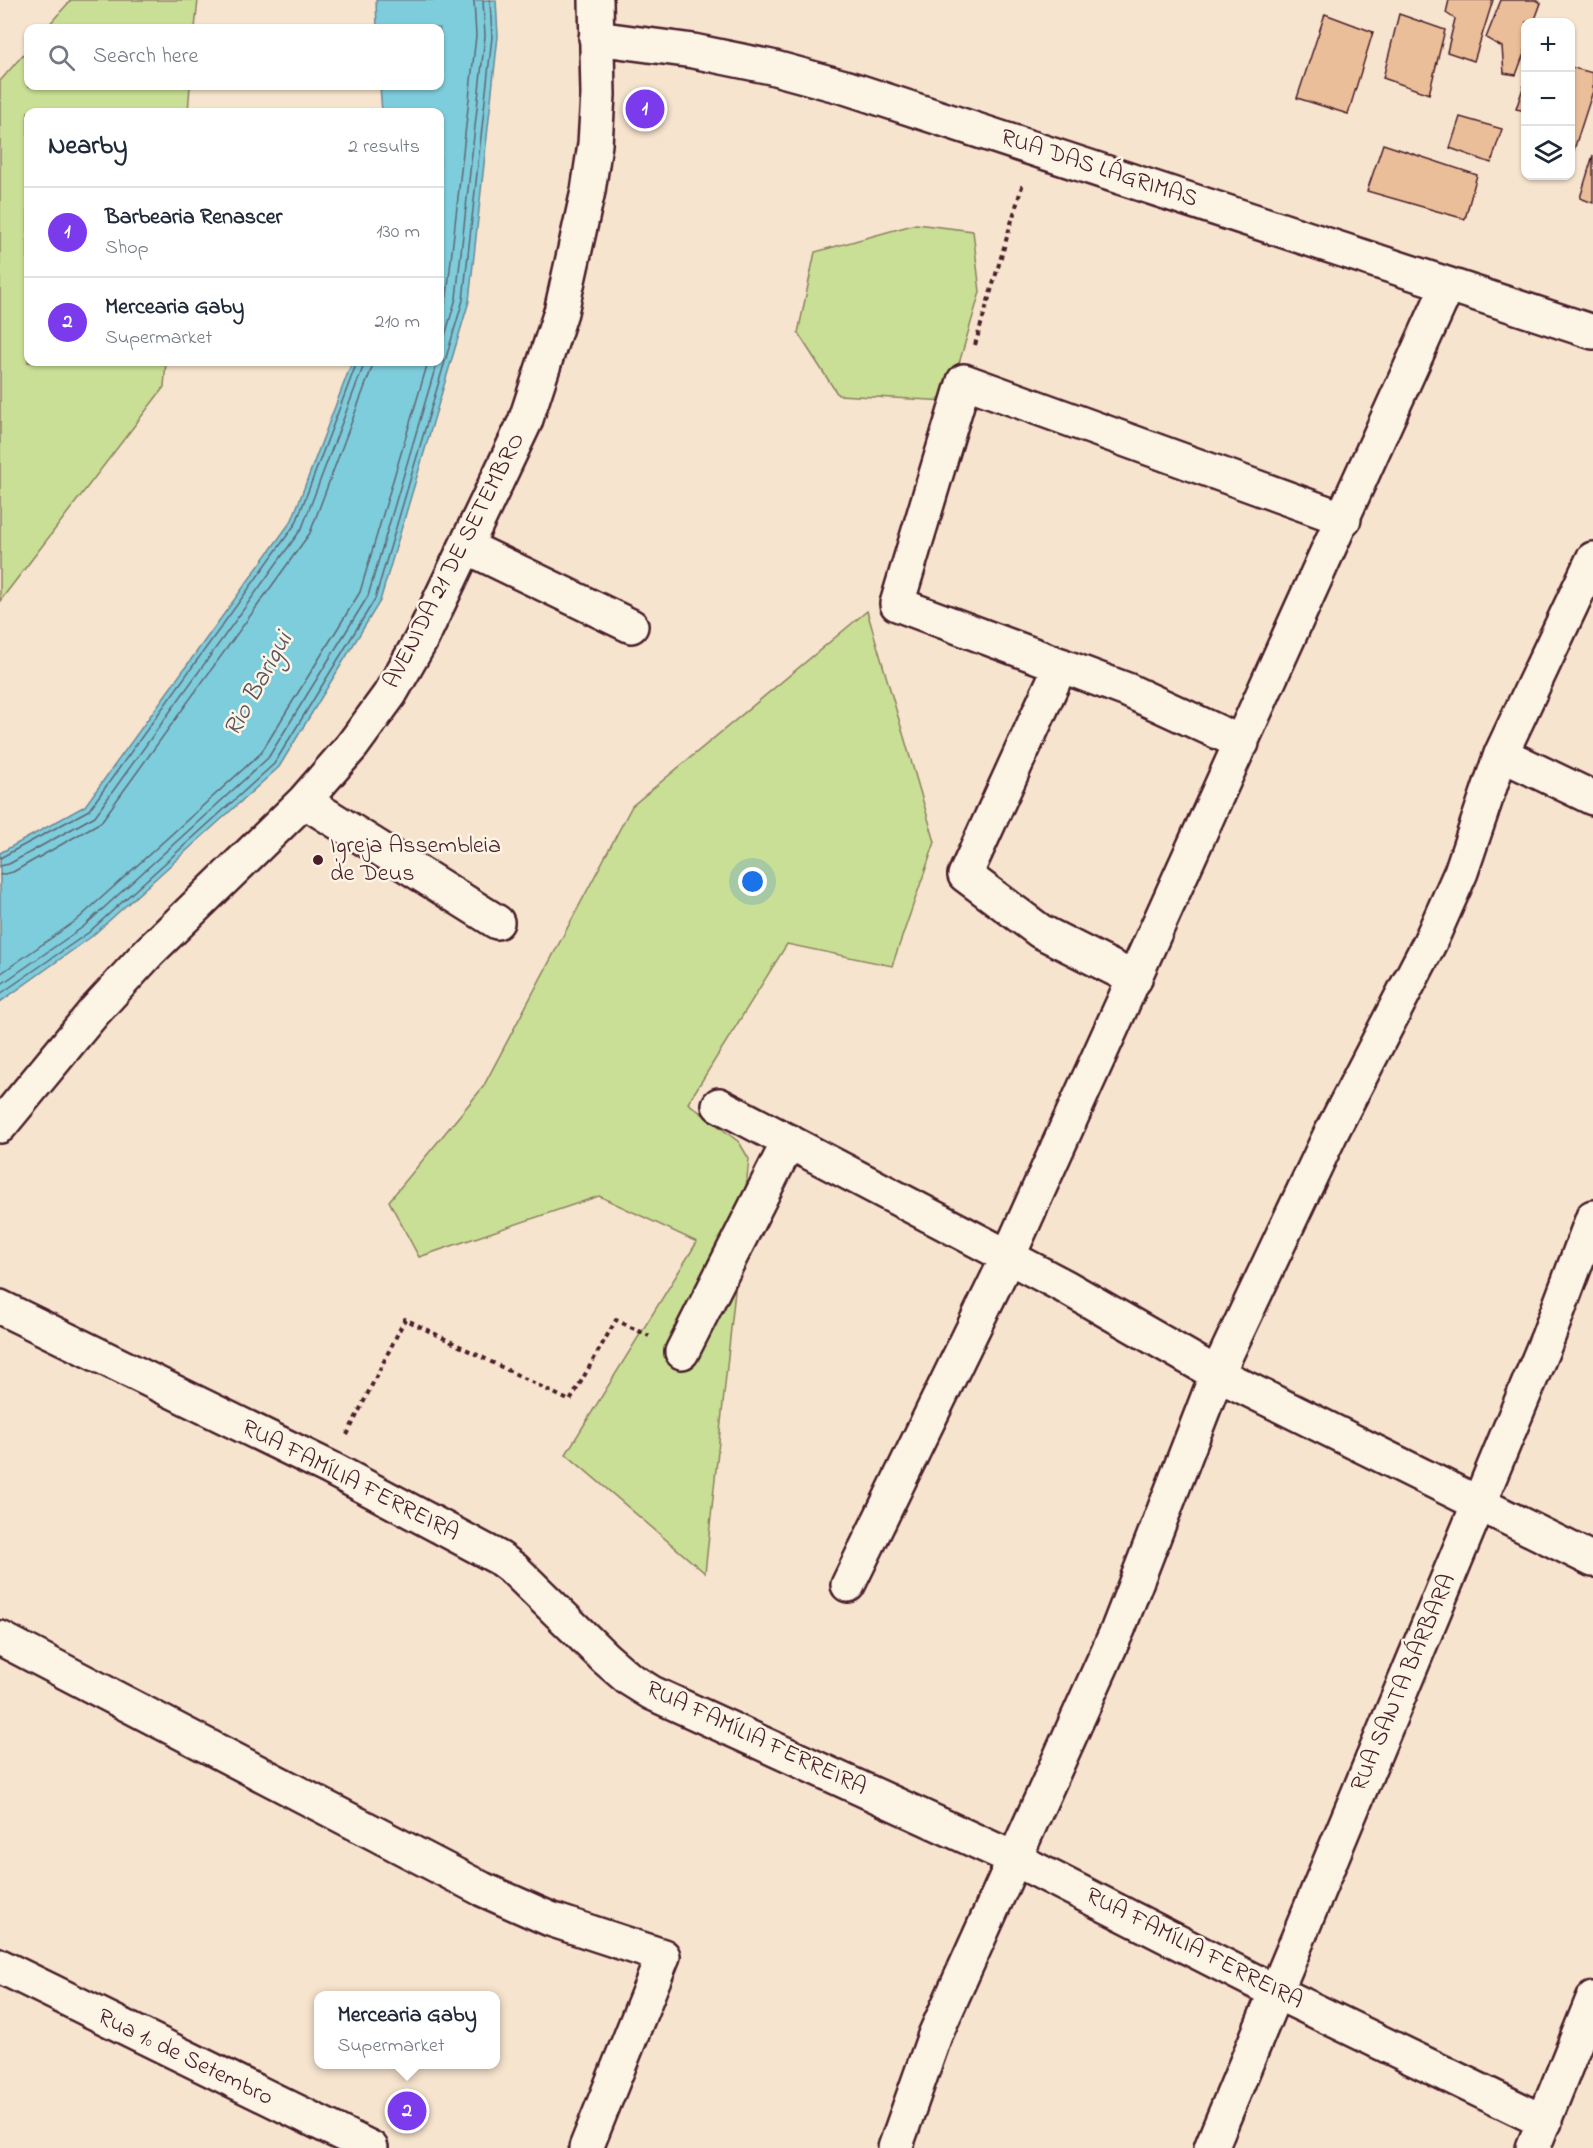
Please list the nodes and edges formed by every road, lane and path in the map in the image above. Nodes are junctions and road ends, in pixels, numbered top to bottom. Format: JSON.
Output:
{"nodes":[{"id":1,"x":596,"y":0,"type":"edge"},
{"id":2,"x":596,"y":38,"type":"junction"},
{"id":3,"x":1033,"y":148,"type":"junction"},
{"id":4,"x":1448,"y":285,"type":"junction"},
{"id":5,"x":1593,"y":332,"type":"edge"},
{"id":6,"x":964,"y":381,"type":"junction"},
{"id":7,"x":1344,"y":519,"type":"junction"},
{"id":8,"x":467,"y":547,"type":"junction"},
{"id":9,"x":1593,"y":559,"type":"edge"},
{"id":10,"x":631,"y":626,"type":"dead end"},
{"id":11,"x":1061,"y":665,"type":"junction"},
{"id":12,"x":1242,"y":743,"type":"junction"},
{"id":13,"x":1501,"y":754,"type":"junction"},
{"id":14,"x":1593,"y":798,"type":"edge"},
{"id":15,"x":304,"y":801,"type":"junction"},
{"id":16,"x":497,"y":922,"type":"dead end"},
{"id":17,"x":1135,"y":979,"type":"junction"},
{"id":18,"x":719,"y":1105,"type":"dead end"},
{"id":19,"x":0,"y":1126,"type":"edge"},
{"id":20,"x":789,"y":1141,"type":"junction"},
{"id":21,"x":1593,"y":1217,"type":"edge"},
{"id":22,"x":1008,"y":1257,"type":"junction"},
{"id":23,"x":0,"y":1307,"type":"edge"},
{"id":24,"x":616,"y":1320,"type":"dead end"},
{"id":25,"x":682,"y":1352,"type":"dead end"},
{"id":26,"x":1217,"y":1374,"type":"junction"},
{"id":27,"x":330,"y":1468,"type":"junction"},
{"id":28,"x":1479,"y":1504,"type":"junction"},
{"id":29,"x":1593,"y":1560,"type":"edge"},
{"id":30,"x":848,"y":1585,"type":"dead end"},
{"id":31,"x":0,"y":1638,"type":"edge"},
{"id":32,"x":1015,"y":1859,"type":"junction"},
{"id":33,"x":0,"y":1966,"type":"edge"},
{"id":34,"x":1276,"y":1992,"type":"junction"},
{"id":35,"x":1593,"y":1999,"type":"edge"},
{"id":36,"x":1539,"y":2135,"type":"edge"},
{"id":37,"x":371,"y":2148,"type":"edge"},
{"id":38,"x":586,"y":2148,"type":"edge"},
{"id":39,"x":895,"y":2148,"type":"edge"},
{"id":40,"x":1211,"y":2148,"type":"edge"}],
"edges":[{"from":1,"to":2,"type":"street","name":"AVENIDA 21 DE SETEMBRO"},
{"from":2,"to":3,"type":"street","name":"RUA DAS LÁGRIMAS"},
{"from":2,"to":8,"type":"street","name":"AVENIDA 21 DE SETEMBRO"},
{"from":3,"to":4,"type":"street","name":"RUA DAS LÁGRIMAS"},
{"from":3,"to":6,"type":"path"},
{"from":4,"to":5,"type":"street","name":"RUA DAS LÁGRIMAS"},
{"from":4,"to":7,"type":"street"},
{"from":6,"to":7,"type":"street"},
{"from":6,"to":11,"type":"street"},
{"from":7,"to":12,"type":"street"},
{"from":8,"to":10,"type":"street"},
{"from":8,"to":15,"type":"street","name":"AVENIDA 21 DE SETEMBRO"},
{"from":9,"to":13,"type":"street"},
{"from":11,"to":12,"type":"street"},
{"from":11,"to":17,"type":"street"},
{"from":12,"to":17,"type":"street"},
{"from":13,"to":14,"type":"street"},
{"from":13,"to":26,"type":"street"},
{"from":15,"to":16,"type":"street"},
{"from":15,"to":19,"type":"street","name":"AVENIDA 21 DE SETEMBRO"},
{"from":17,"to":22,"type":"street"},
{"from":18,"to":20,"type":"street"},
{"from":20,"to":22,"type":"street"},
{"from":20,"to":25,"type":"street"},
{"from":21,"to":28,"type":"street","name":"RUA SANTA BÁRBARA"},
{"from":22,"to":26,"type":"street"},
{"from":22,"to":30,"type":"street"},
{"from":23,"to":27,"type":"street","name":"RUA FAMÍLIA FERREIRA"},
{"from":24,"to":27,"type":"path"},
{"from":26,"to":28,"type":"street"},
{"from":26,"to":32,"type":"street"},
{"from":27,"to":32,"type":"street","name":"RUA FAMÍLIA FERREIRA"},
{"from":28,"to":29,"type":"street"},
{"from":28,"to":34,"type":"street","name":"RUA SANTA BÁRBARA"},
{"from":31,"to":38,"type":"street"},
{"from":32,"to":34,"type":"street","name":"RUA FAMÍLIA FERREIRA"},
{"from":32,"to":39,"type":"street"},
{"from":33,"to":37,"type":"street","name":"Rua 1º de Setembro"},
{"from":34,"to":36,"type":"street","name":"RUA FAMÍLIA FERREIRA"},
{"from":34,"to":40,"type":"street","name":"RUA SANTA BÁRBARA"},
{"from":35,"to":36,"type":"street"}]}
